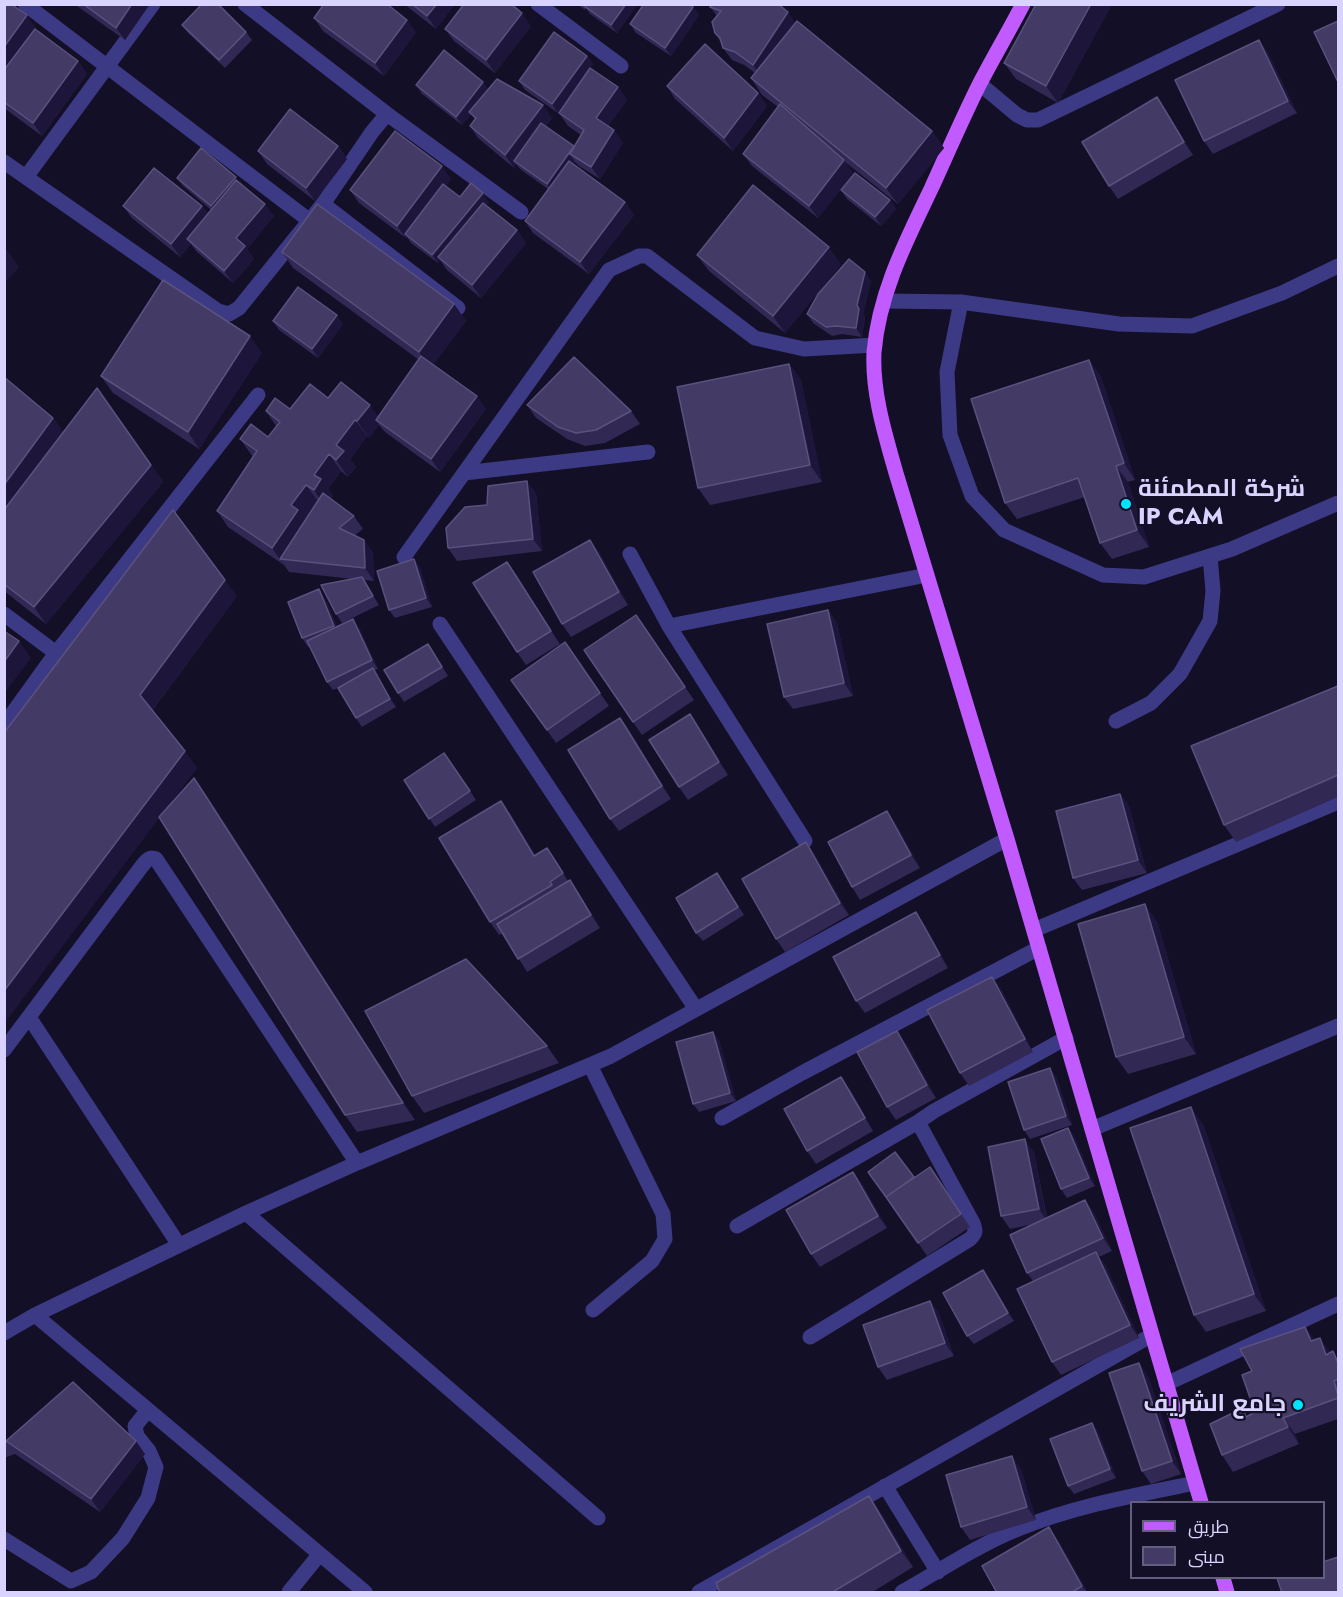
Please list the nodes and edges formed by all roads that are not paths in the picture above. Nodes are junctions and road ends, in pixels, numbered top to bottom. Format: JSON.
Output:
{"nodes":[{"id":1,"x":25,"y":4,"type":"edge"},
{"id":2,"x":153,"y":4,"type":"edge"},
{"id":3,"x":245,"y":4,"type":"edge"},
{"id":4,"x":538,"y":4,"type":"edge"},
{"id":5,"x":1023,"y":4,"type":"edge"},
{"id":6,"x":1278,"y":4,"type":"edge"},
{"id":7,"x":621,"y":66,"type":"dead end"},
{"id":8,"x":107,"y":67,"type":"junction"},
{"id":9,"x":980,"y":84,"type":"junction"},
{"id":10,"x":387,"y":114,"type":"junction"},
{"id":11,"x":4,"y":162,"type":"edge"},
{"id":12,"x":26,"y":177,"type":"junction"},
{"id":13,"x":323,"y":204,"type":"junction"},
{"id":14,"x":521,"y":212,"type":"dead end"},
{"id":15,"x":310,"y":221,"type":"junction"},
{"id":16,"x":1338,"y":266,"type":"edge"},
{"id":17,"x":884,"y":301,"type":"junction"},
{"id":18,"x":961,"y":302,"type":"junction"},
{"id":19,"x":458,"y":308,"type":"dead end"},
{"id":20,"x":875,"y":345,"type":"junction"},
{"id":21,"x":258,"y":395,"type":"dead end"},
{"id":22,"x":648,"y":452,"type":"dead end"},
{"id":23,"x":464,"y":473,"type":"junction"},
{"id":24,"x":1338,"y":503,"type":"edge"},
{"id":25,"x":630,"y":554,"type":"dead end"},
{"id":26,"x":1210,"y":556,"type":"junction"},
{"id":27,"x":404,"y":557,"type":"dead end"},
{"id":28,"x":927,"y":575,"type":"junction"},
{"id":29,"x":4,"y":614,"type":"edge"},
{"id":30,"x":440,"y":624,"type":"dead end"},
{"id":31,"x":669,"y":626,"type":"junction"},
{"id":32,"x":56,"y":653,"type":"junction"},
{"id":33,"x":1116,"y":722,"type":"dead end"},
{"id":34,"x":4,"y":725,"type":"edge"},
{"id":35,"x":1338,"y":802,"type":"edge"},
{"id":36,"x":1007,"y":839,"type":"junction"},
{"id":37,"x":805,"y":841,"type":"edge"},
{"id":38,"x":1034,"y":930,"type":"junction"},
{"id":39,"x":1039,"y":948,"type":"junction"},
{"id":40,"x":696,"y":1009,"type":"junction"},
{"id":41,"x":29,"y":1017,"type":"junction"},
{"id":42,"x":1338,"y":1026,"type":"edge"},
{"id":43,"x":1066,"y":1038,"type":"junction"},
{"id":44,"x":4,"y":1050,"type":"edge"},
{"id":45,"x":590,"y":1065,"type":"junction"},
{"id":46,"x":722,"y":1118,"type":"dead end"},
{"id":47,"x":918,"y":1122,"type":"junction"},
{"id":48,"x":1092,"y":1129,"type":"junction"},
{"id":49,"x":357,"y":1163,"type":"junction"},
{"id":50,"x":246,"y":1214,"type":"junction"},
{"id":51,"x":737,"y":1226,"type":"dead end"},
{"id":52,"x":179,"y":1245,"type":"junction"},
{"id":53,"x":1338,"y":1304,"type":"edge"},
{"id":54,"x":593,"y":1310,"type":"dead end"},
{"id":55,"x":35,"y":1315,"type":"junction"},
{"id":56,"x":4,"y":1333,"type":"edge"},
{"id":57,"x":1152,"y":1335,"type":"junction"},
{"id":58,"x":810,"y":1337,"type":"dead end"},
{"id":59,"x":1167,"y":1384,"type":"junction"},
{"id":60,"x":148,"y":1410,"type":"junction"},
{"id":61,"x":1195,"y":1484,"type":"junction"},
{"id":62,"x":885,"y":1486,"type":"junction"},
{"id":63,"x":1200,"y":1501,"type":"edge"},
{"id":64,"x":598,"y":1518,"type":"dead end"},
{"id":65,"x":4,"y":1539,"type":"edge"},
{"id":66,"x":319,"y":1555,"type":"junction"},
{"id":67,"x":938,"y":1572,"type":"junction"},
{"id":68,"x":289,"y":1593,"type":"edge"},
{"id":69,"x":365,"y":1593,"type":"edge"},
{"id":70,"x":699,"y":1593,"type":"edge"},
{"id":71,"x":902,"y":1593,"type":"edge"}],
"edges":[{"from":1,"to":8,"type":"street"},
{"from":2,"to":8,"type":"street"},
{"from":3,"to":10,"type":"street"},
{"from":4,"to":7,"type":"street"},
{"from":5,"to":9,"type":"main road"},
{"from":6,"to":9,"type":"street"},
{"from":8,"to":12,"type":"street"},
{"from":8,"to":15,"type":"street"},
{"from":9,"to":17,"type":"main road"},
{"from":10,"to":13,"type":"street"},
{"from":10,"to":14,"type":"street"},
{"from":11,"to":12,"type":"street"},
{"from":12,"to":15,"type":"street"},
{"from":13,"to":15,"type":"street"},
{"from":13,"to":19,"type":"street"},
{"from":16,"to":18,"type":"street"},
{"from":17,"to":18,"type":"street"},
{"from":17,"to":20,"type":"main road"},
{"from":18,"to":26,"type":"street"},
{"from":20,"to":23,"type":"street"},
{"from":20,"to":28,"type":"main road"},
{"from":21,"to":32,"type":"street"},
{"from":22,"to":23,"type":"street"},
{"from":23,"to":27,"type":"street"},
{"from":24,"to":26,"type":"street"},
{"from":25,"to":31,"type":"street"},
{"from":26,"to":33,"type":"street"},
{"from":28,"to":31,"type":"street"},
{"from":28,"to":36,"type":"main road"},
{"from":29,"to":32,"type":"street"},
{"from":30,"to":40,"type":"street"},
{"from":31,"to":37,"type":"street"},
{"from":32,"to":34,"type":"street"},
{"from":35,"to":38,"type":"street"},
{"from":36,"to":38,"type":"main road"},
{"from":36,"to":40,"type":"street"},
{"from":38,"to":39,"type":"main road"},
{"from":39,"to":43,"type":"main road"},
{"from":39,"to":46,"type":"street"},
{"from":40,"to":45,"type":"street"},
{"from":41,"to":44,"type":"street"},
{"from":41,"to":49,"type":"street"},
{"from":41,"to":52,"type":"street"},
{"from":42,"to":48,"type":"street"},
{"from":43,"to":47,"type":"street"},
{"from":43,"to":48,"type":"main road"},
{"from":45,"to":49,"type":"street"},
{"from":45,"to":54,"type":"street"},
{"from":47,"to":51,"type":"street"},
{"from":47,"to":58,"type":"street"},
{"from":48,"to":57,"type":"main road"},
{"from":49,"to":50,"type":"street"},
{"from":50,"to":52,"type":"street"},
{"from":50,"to":64,"type":"street"},
{"from":52,"to":55,"type":"street"},
{"from":53,"to":59,"type":"street"},
{"from":55,"to":56,"type":"street"},
{"from":55,"to":60,"type":"street"},
{"from":57,"to":59,"type":"main road"},
{"from":57,"to":62,"type":"street"},
{"from":59,"to":61,"type":"main road"},
{"from":60,"to":65,"type":"street"},
{"from":60,"to":66,"type":"street"},
{"from":61,"to":63,"type":"main road"},
{"from":61,"to":67,"type":"street"},
{"from":62,"to":67,"type":"street"},
{"from":62,"to":70,"type":"street"},
{"from":66,"to":68,"type":"street"},
{"from":66,"to":69,"type":"street"},
{"from":67,"to":71,"type":"street"}]}
